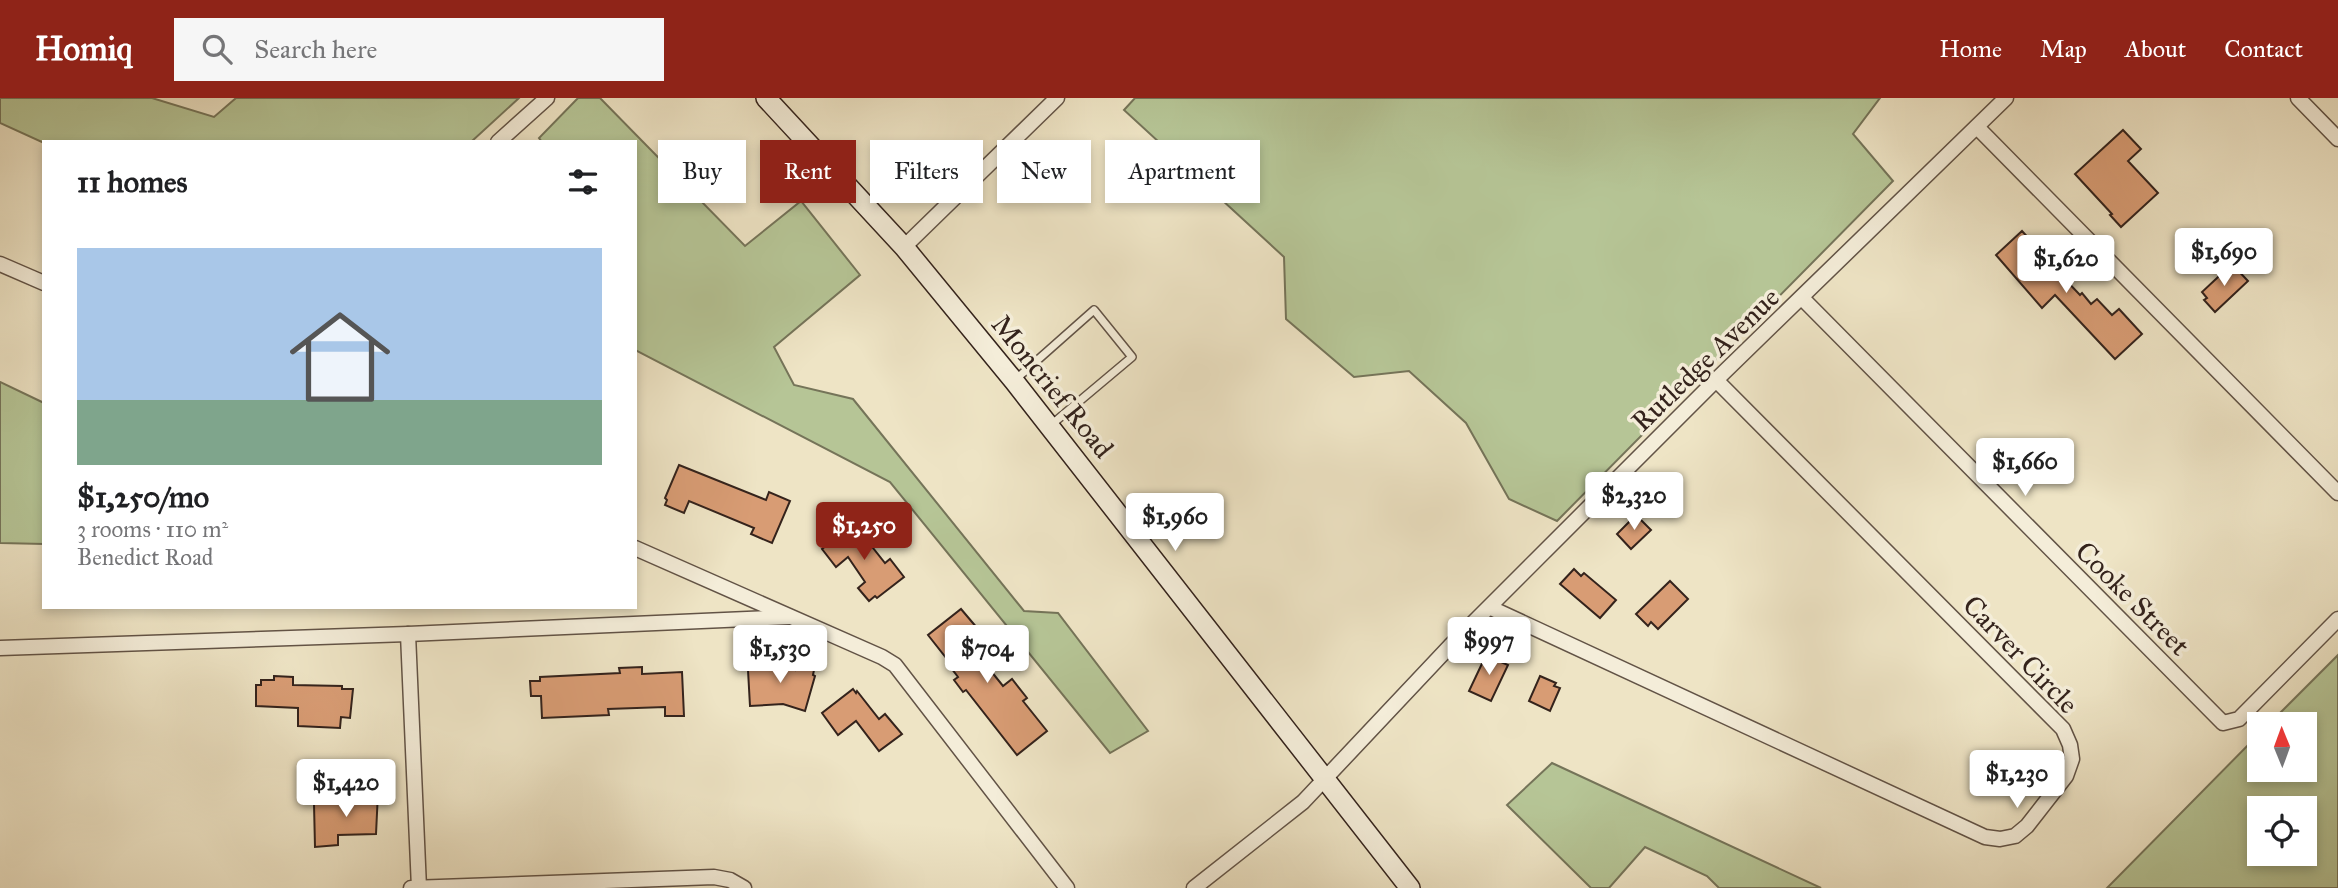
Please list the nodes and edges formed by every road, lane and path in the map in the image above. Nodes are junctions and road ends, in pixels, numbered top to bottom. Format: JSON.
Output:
{"nodes":[{"id":1,"x":547,"y":98,"type":"edge"},
{"id":2,"x":766,"y":98,"type":"edge"},
{"id":3,"x":1057,"y":98,"type":"edge"},
{"id":4,"x":2006,"y":98,"type":"edge"},
{"id":5,"x":2298,"y":98,"type":"edge"},
{"id":6,"x":1977,"y":127,"type":"junction"},
{"id":7,"x":2338,"y":139,"type":"edge"},
{"id":8,"x":500,"y":140,"type":"edge"},
{"id":9,"x":904,"y":247,"type":"junction"},
{"id":10,"x":0,"y":264,"type":"edge"},
{"id":11,"x":42,"y":282,"type":"edge"},
{"id":12,"x":1802,"y":298,"type":"junction"},
{"id":13,"x":1716,"y":380,"type":"junction"},
{"id":14,"x":1014,"y":381,"type":"junction"},
{"id":15,"x":1051,"y":426,"type":"junction"},
{"id":16,"x":2338,"y":493,"type":"edge"},
{"id":17,"x":637,"y":549,"type":"edge"},
{"id":18,"x":1491,"y":608,"type":"junction"},
{"id":19,"x":790,"y":617,"type":"junction"},
{"id":20,"x":2338,"y":619,"type":"edge"},
{"id":21,"x":408,"y":634,"type":"junction"},
{"id":22,"x":0,"y":648,"type":"edge"},
{"id":23,"x":1324,"y":778,"type":"junction"},
{"id":24,"x":1405,"y":886,"type":"edge"},
{"id":25,"x":411,"y":888,"type":"edge"},
{"id":26,"x":419,"y":888,"type":"edge"},
{"id":27,"x":744,"y":888,"type":"edge"},
{"id":28,"x":1068,"y":888,"type":"edge"},
{"id":29,"x":1194,"y":888,"type":"edge"}],
"edges":[{"from":1,"to":8,"type":"street"},
{"from":2,"to":9,"type":"main road","name":"Moncrief Road"},
{"from":3,"to":9,"type":"street"},
{"from":4,"to":6,"type":"street","name":"Rutledge Avenue"},
{"from":5,"to":7,"type":"street"},
{"from":6,"to":12,"type":"street","name":"Rutledge Avenue"},
{"from":6,"to":16,"type":"street"},
{"from":9,"to":14,"type":"main road","name":"Moncrief Road"},
{"from":10,"to":11,"type":"street"},
{"from":12,"to":13,"type":"street","name":"Rutledge Avenue"},
{"from":12,"to":20,"type":"street","name":"Cooke Street"},
{"from":13,"to":18,"type":"street","name":"Rutledge Avenue"},
{"from":13,"to":18,"type":"street","name":"Carver Circle"},
{"from":14,"to":15,"type":"main road","name":"Moncrief Road"},
{"from":14,"to":15,"type":"lane"},
{"from":15,"to":23,"type":"main road","name":"Moncrief Road"},
{"from":17,"to":19,"type":"street"},
{"from":18,"to":23,"type":"street","name":"Rutledge Avenue"},
{"from":19,"to":21,"type":"street"},
{"from":19,"to":28,"type":"street"},
{"from":21,"to":22,"type":"street"},
{"from":21,"to":26,"type":"street"},
{"from":23,"to":24,"type":"main road","name":"Moncrief Road"},
{"from":23,"to":29,"type":"street","name":"Rutledge Avenue"},
{"from":25,"to":26,"type":"street"},
{"from":26,"to":27,"type":"street"}]}
